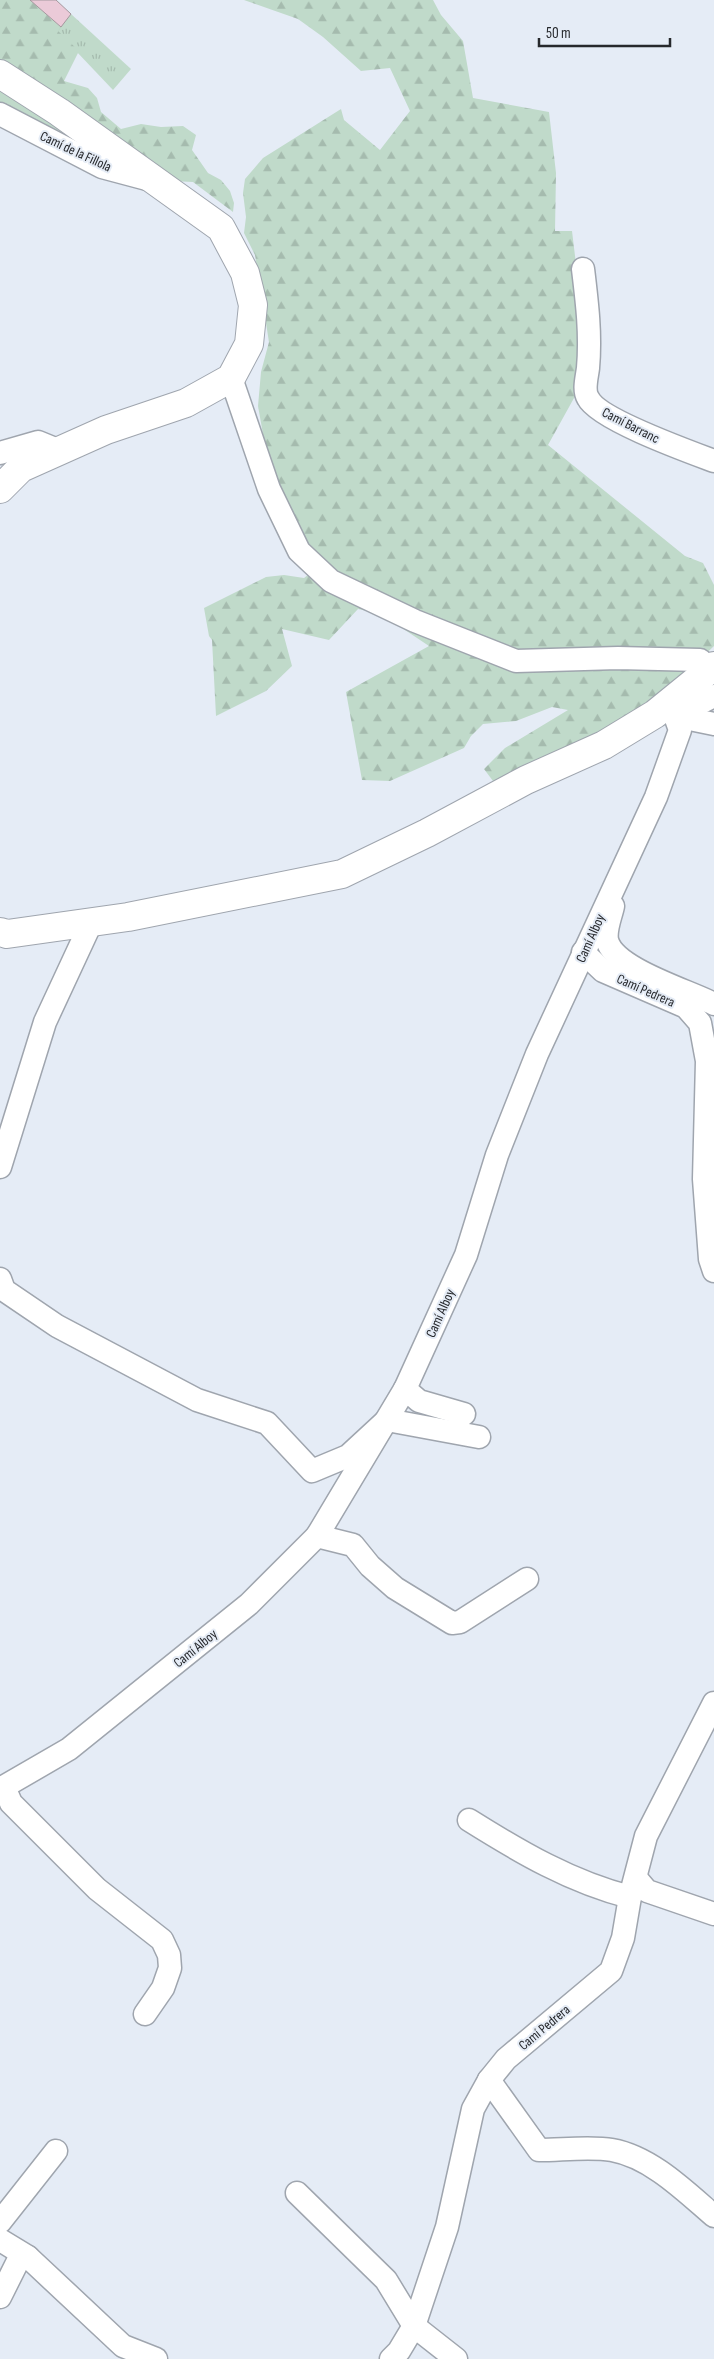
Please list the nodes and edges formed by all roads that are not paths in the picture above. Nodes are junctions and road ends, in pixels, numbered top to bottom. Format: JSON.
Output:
{"nodes":[{"id":1,"x":0,"y":74,"type":"edge"},
{"id":2,"x":0,"y":114,"type":"edge"},
{"id":3,"x":155,"y":181,"type":"junction"},
{"id":4,"x":583,"y":269,"type":"dead end"},
{"id":5,"x":231,"y":378,"type":"junction"},
{"id":6,"x":60,"y":451,"type":"junction"},
{"id":7,"x":0,"y":453,"type":"edge"},
{"id":8,"x":714,"y":461,"type":"edge"},
{"id":9,"x":0,"y":489,"type":"edge"},
{"id":10,"x":712,"y":667,"type":"edge"},
{"id":11,"x":714,"y":696,"type":"edge"},
{"id":12,"x":673,"y":709,"type":"junction"},
{"id":13,"x":714,"y":724,"type":"edge"},
{"id":14,"x":629,"y":854,"type":"junction"},
{"id":15,"x":91,"y":922,"type":"junction"},
{"id":16,"x":0,"y":932,"type":"edge"},
{"id":17,"x":583,"y":952,"type":"junction"},
{"id":18,"x":714,"y":1004,"type":"edge"},
{"id":19,"x":0,"y":1167,"type":"edge"},
{"id":20,"x":714,"y":1272,"type":"edge"},
{"id":21,"x":0,"y":1278,"type":"edge"},
{"id":22,"x":405,"y":1389,"type":"junction"},
{"id":23,"x":464,"y":1414,"type":"dead end"},
{"id":24,"x":387,"y":1420,"type":"junction"},
{"id":25,"x":479,"y":1437,"type":"dead end"},
{"id":26,"x":317,"y":1536,"type":"junction"},
{"id":27,"x":527,"y":1579,"type":"dead end"},
{"id":28,"x":714,"y":1703,"type":"edge"},
{"id":29,"x":1,"y":1783,"type":"edge"},
{"id":30,"x":469,"y":1820,"type":"dead end"},
{"id":31,"x":633,"y":1888,"type":"junction"},
{"id":32,"x":714,"y":1914,"type":"edge"},
{"id":33,"x":145,"y":2014,"type":"dead end"},
{"id":34,"x":489,"y":2080,"type":"junction"},
{"id":35,"x":56,"y":2151,"type":"dead end"},
{"id":36,"x":297,"y":2193,"type":"dead end"},
{"id":37,"x":714,"y":2216,"type":"edge"},
{"id":38,"x":0,"y":2222,"type":"edge"},
{"id":39,"x":0,"y":2240,"type":"edge"},
{"id":40,"x":28,"y":2256,"type":"junction"},
{"id":41,"x":0,"y":2296,"type":"edge"},
{"id":42,"x":414,"y":2326,"type":"junction"},
{"id":43,"x":118,"y":2353,"type":"edge"},
{"id":44,"x":156,"y":2359,"type":"edge"},
{"id":45,"x":391,"y":2359,"type":"edge"},
{"id":46,"x":456,"y":2359,"type":"edge"}],
"edges":[{"from":1,"to":3,"type":"main road"},
{"from":2,"to":3,"type":"street","name":"Camí de la Fillola"},
{"from":3,"to":5,"type":"main road"},
{"from":4,"to":8,"type":"street","name":"Camí Barranc"},
{"from":5,"to":6,"type":"main road"},
{"from":5,"to":10,"type":"street"},
{"from":6,"to":7,"type":"street"},
{"from":6,"to":9,"type":"main road"},
{"from":10,"to":12,"type":"main road"},
{"from":11,"to":12,"type":"street"},
{"from":12,"to":13,"type":"street"},
{"from":12,"to":14,"type":"street","name":"Camí Alboy"},
{"from":12,"to":15,"type":"main road"},
{"from":14,"to":17,"type":"street","name":"Camí Alboy"},
{"from":14,"to":18,"type":"street"},
{"from":15,"to":16,"type":"main road"},
{"from":15,"to":19,"type":"street"},
{"from":17,"to":20,"type":"street","name":"Camí Pedrera"},
{"from":17,"to":22,"type":"street","name":"Camí Alboy"},
{"from":21,"to":24,"type":"street"},
{"from":22,"to":23,"type":"street"},
{"from":22,"to":24,"type":"street","name":"Camí Alboy"},
{"from":24,"to":25,"type":"street"},
{"from":24,"to":26,"type":"street","name":"Camí Alboy"},
{"from":26,"to":27,"type":"street"},
{"from":26,"to":29,"type":"street","name":"Camí Alboy"},
{"from":28,"to":31,"type":"street","name":"Camí Pedrera"},
{"from":29,"to":33,"type":"street"},
{"from":30,"to":31,"type":"street"},
{"from":31,"to":32,"type":"street"},
{"from":31,"to":34,"type":"street","name":"Camí Pedrera"},
{"from":34,"to":37,"type":"street"},
{"from":34,"to":42,"type":"street","name":"Camí Pedrera"},
{"from":35,"to":38,"type":"street"},
{"from":36,"to":42,"type":"street"},
{"from":39,"to":40,"type":"street"},
{"from":40,"to":41,"type":"street"},
{"from":40,"to":43,"type":"street"},
{"from":42,"to":45,"type":"street","name":"Camí Pedrera"},
{"from":42,"to":46,"type":"street"},
{"from":43,"to":44,"type":"street"}]}
